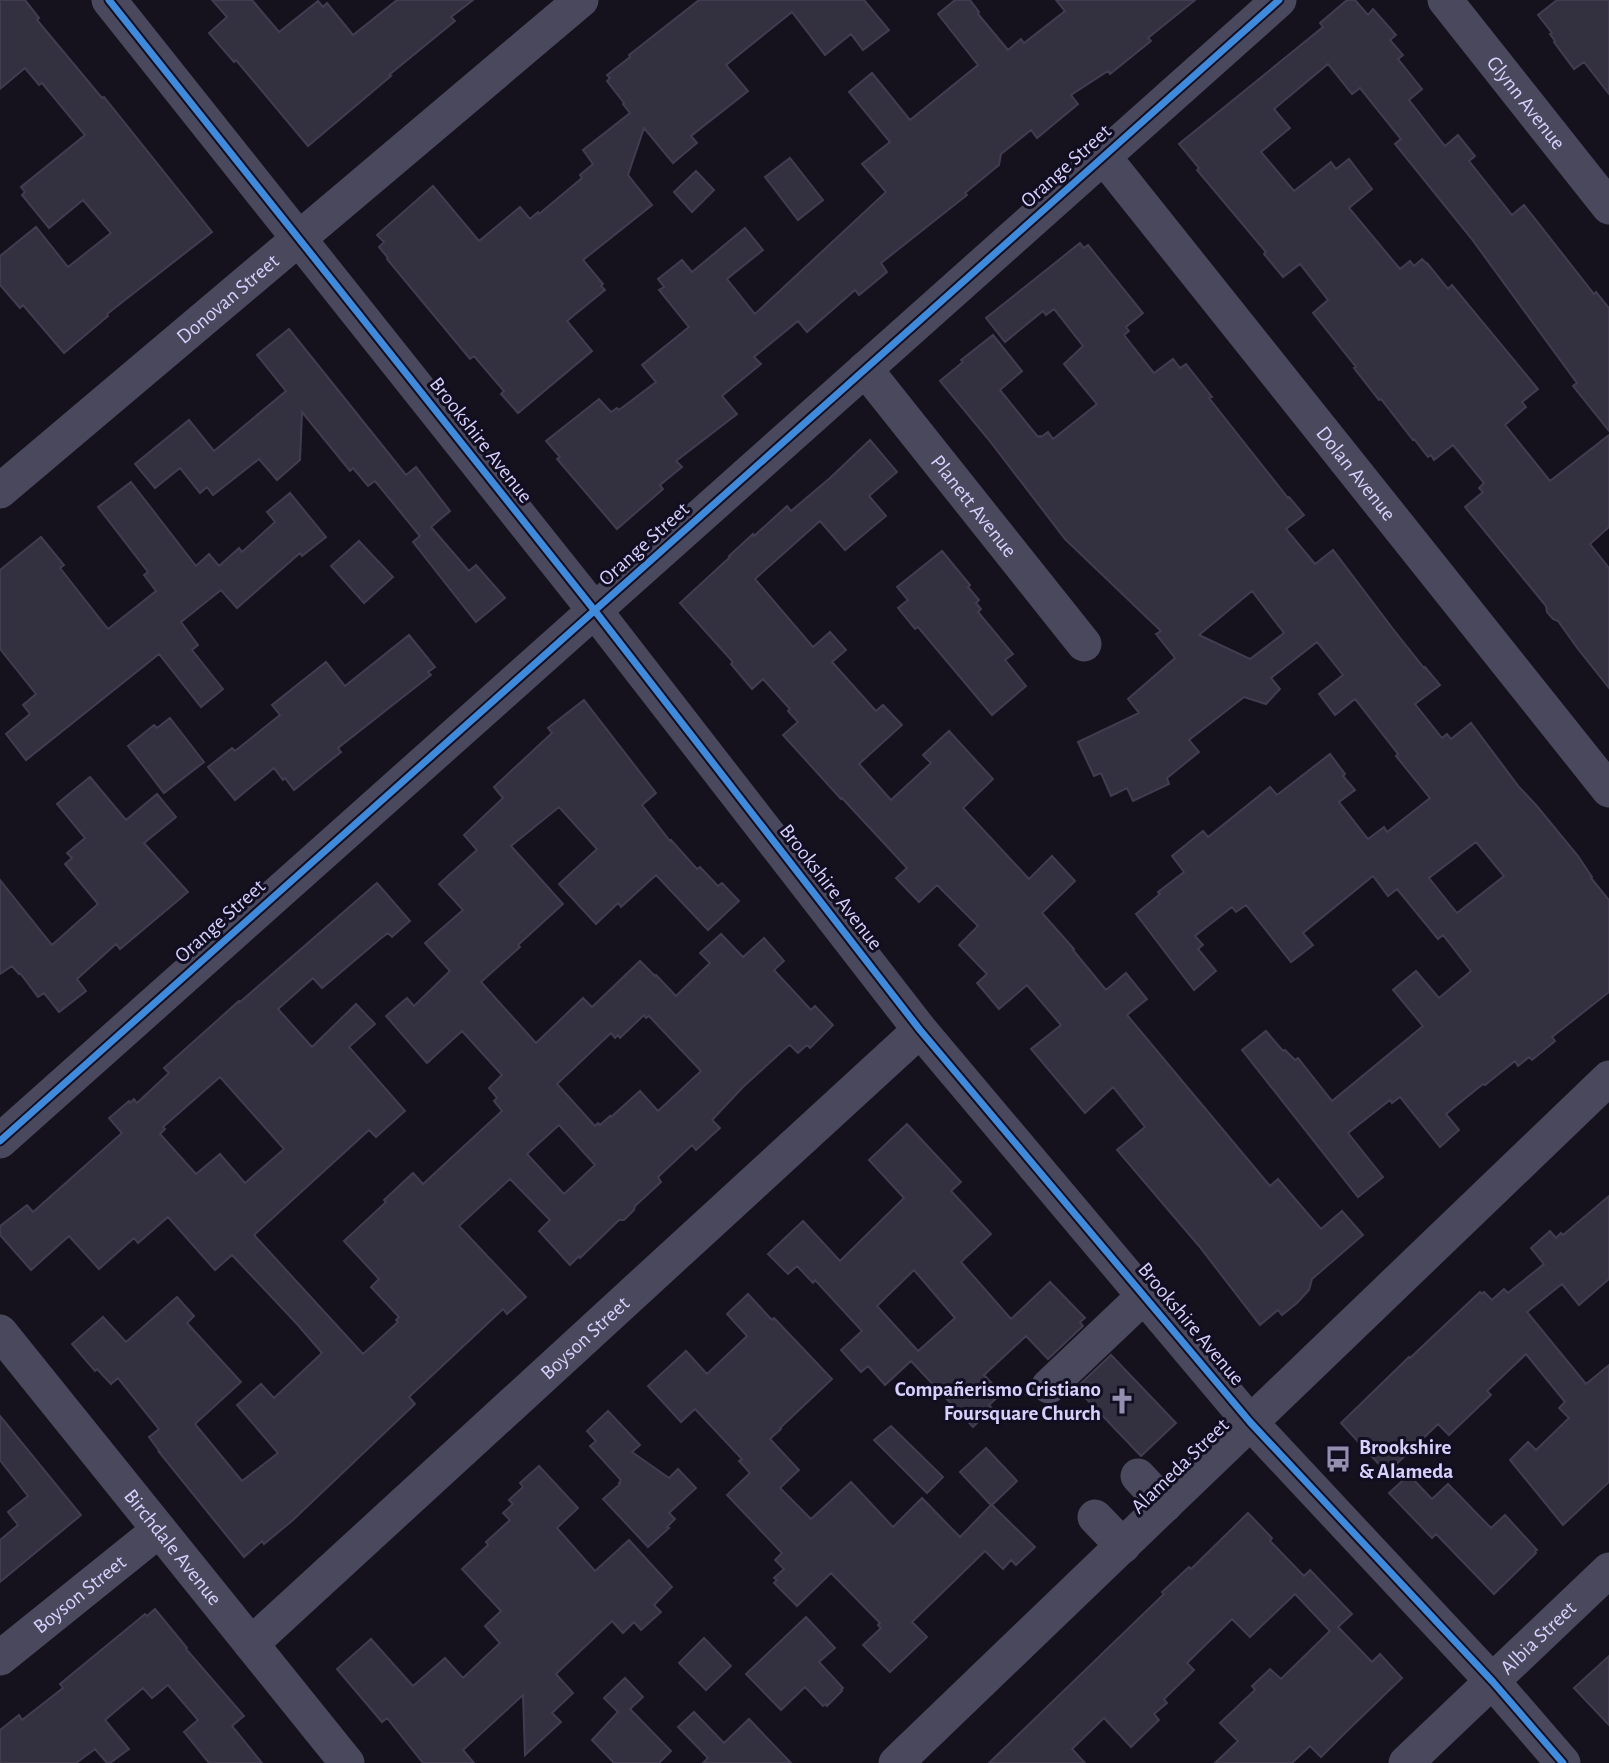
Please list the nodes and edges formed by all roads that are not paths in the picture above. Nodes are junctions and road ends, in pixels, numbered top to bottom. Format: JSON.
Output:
{"nodes":[{"id":1,"x":109,"y":0,"type":"edge"},
{"id":2,"x":581,"y":0,"type":"edge"},
{"id":3,"x":1279,"y":0,"type":"edge"},
{"id":4,"x":1445,"y":0,"type":"edge"},
{"id":5,"x":1103,"y":156,"type":"junction"},
{"id":6,"x":1609,"y":207,"type":"edge"},
{"id":7,"x":299,"y":239,"type":"junction"},
{"id":8,"x":865,"y":369,"type":"junction"},
{"id":9,"x":0,"y":491,"type":"edge"},
{"id":10,"x":595,"y":611,"type":"junction"},
{"id":11,"x":1084,"y":643,"type":"dead end"},
{"id":12,"x":1609,"y":790,"type":"edge"},
{"id":13,"x":920,"y":1030,"type":"junction"},
{"id":14,"x":1609,"y":1079,"type":"edge"},
{"id":15,"x":0,"y":1141,"type":"edge"},
{"id":16,"x":1144,"y":1296,"type":"junction"},
{"id":17,"x":0,"y":1332,"type":"edge"},
{"id":18,"x":1049,"y":1386,"type":"dead end"},
{"id":19,"x":1251,"y":1422,"type":"junction"},
{"id":20,"x":1138,"y":1476,"type":"dead end"},
{"id":21,"x":1165,"y":1505,"type":"junction"},
{"id":22,"x":1095,"y":1517,"type":"dead end"},
{"id":23,"x":159,"y":1530,"type":"junction"},
{"id":24,"x":1123,"y":1546,"type":"junction"},
{"id":25,"x":1609,"y":1570,"type":"edge"},
{"id":26,"x":251,"y":1644,"type":"junction"},
{"id":27,"x":0,"y":1658,"type":"edge"},
{"id":28,"x":1493,"y":1682,"type":"junction"},
{"id":29,"x":347,"y":1763,"type":"edge"},
{"id":30,"x":896,"y":1763,"type":"edge"},
{"id":31,"x":1406,"y":1763,"type":"edge"},
{"id":32,"x":1563,"y":1763,"type":"edge"}],
"edges":[{"from":1,"to":7,"type":"street","name":"Brookshire Avenue"},
{"from":2,"to":7,"type":"street","name":"Donovan Street"},
{"from":3,"to":5,"type":"street","name":"Orange Street"},
{"from":4,"to":6,"type":"street","name":"Glynn Avenue"},
{"from":5,"to":8,"type":"street","name":"Orange Street"},
{"from":5,"to":12,"type":"street","name":"Dolan Avenue"},
{"from":7,"to":9,"type":"street","name":"Donovan Street"},
{"from":7,"to":10,"type":"street","name":"Brookshire Avenue"},
{"from":8,"to":10,"type":"street","name":"Orange Street"},
{"from":8,"to":11,"type":"street","name":"Planett Avenue"},
{"from":10,"to":13,"type":"street","name":"Brookshire Avenue"},
{"from":10,"to":15,"type":"street","name":"Orange Street"},
{"from":13,"to":16,"type":"street","name":"Brookshire Avenue"},
{"from":13,"to":26,"type":"street","name":"Boyson Street"},
{"from":14,"to":19,"type":"street","name":"Alameda Street"},
{"from":16,"to":18,"type":"street"},
{"from":16,"to":19,"type":"street","name":"Brookshire Avenue"},
{"from":17,"to":23,"type":"street","name":"Birchdale Avenue"},
{"from":19,"to":21,"type":"street","name":"Alameda Street"},
{"from":19,"to":28,"type":"street","name":"Brookshire Avenue"},
{"from":20,"to":21,"type":"street"},
{"from":21,"to":24,"type":"street","name":"Alameda Street"},
{"from":22,"to":24,"type":"street"},
{"from":23,"to":26,"type":"street","name":"Birchdale Avenue"},
{"from":23,"to":27,"type":"street","name":"Boyson Street"},
{"from":24,"to":30,"type":"street","name":"Alameda Street"},
{"from":25,"to":28,"type":"street","name":"Albia Street"},
{"from":26,"to":29,"type":"street","name":"Birchdale Avenue"},
{"from":28,"to":31,"type":"street","name":"Albia Street"},
{"from":28,"to":32,"type":"street","name":"Brookshire Avenue"}]}
